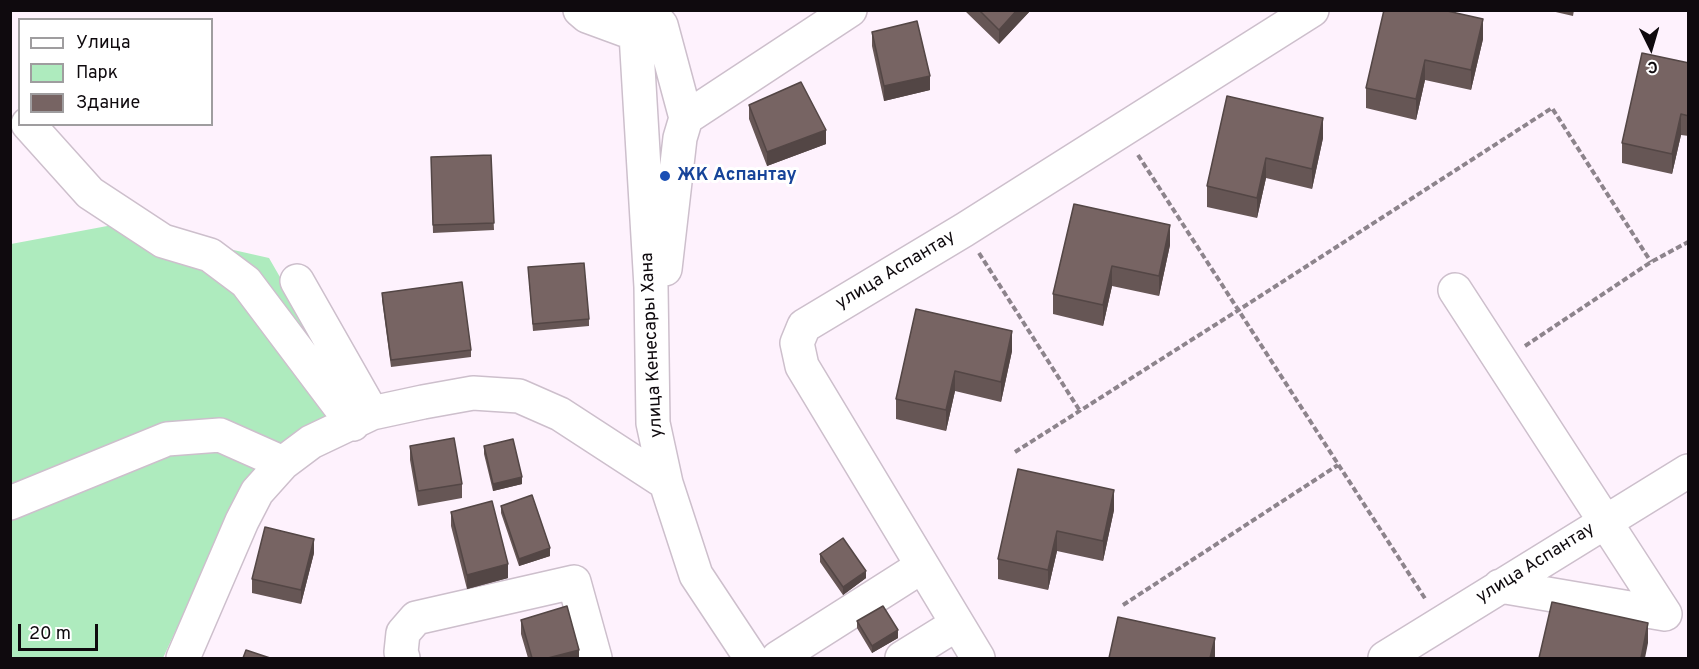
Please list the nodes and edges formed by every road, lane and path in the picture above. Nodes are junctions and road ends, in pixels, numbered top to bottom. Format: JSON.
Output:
{"nodes":[{"id":1,"x":580,"y":10,"type":"edge"},
{"id":2,"x":850,"y":10,"type":"edge"},
{"id":3,"x":1312,"y":10,"type":"edge"},
{"id":4,"x":639,"y":18,"type":"edge"},
{"id":5,"x":686,"y":118,"type":"junction"},
{"id":6,"x":30,"y":126,"type":"edge"},
{"id":7,"x":1122,"y":131,"type":"junction"},
{"id":8,"x":964,"y":230,"type":"junction"},
{"id":9,"x":1689,"y":242,"type":"edge"},
{"id":10,"x":1651,"y":262,"type":"junction"},
{"id":11,"x":297,"y":281,"type":"dead end"},
{"id":12,"x":1455,"y":290,"type":"dead end"},
{"id":13,"x":1237,"y":311,"type":"junction"},
{"id":14,"x":651,"y":320,"type":"junction"},
{"id":15,"x":1501,"y":362,"type":"junction"},
{"id":16,"x":1080,"y":411,"type":"junction"},
{"id":17,"x":362,"y":419,"type":"junction"},
{"id":18,"x":1015,"y":452,"type":"dead end"},
{"id":19,"x":283,"y":463,"type":"junction"},
{"id":20,"x":1338,"y":465,"type":"junction"},
{"id":21,"x":1689,"y":471,"type":"edge"},
{"id":22,"x":666,"y":483,"type":"junction"},
{"id":23,"x":10,"y":503,"type":"edge"},
{"id":24,"x":1604,"y":522,"type":"junction"},
{"id":25,"x":921,"y":567,"type":"junction"},
{"id":26,"x":1500,"y":586,"type":"junction"},
{"id":27,"x":1123,"y":605,"type":"dead end"},
{"id":28,"x":1441,"y":623,"type":"junction"},
{"id":29,"x":957,"y":624,"type":"junction"},
{"id":30,"x":183,"y":658,"type":"edge"},
{"id":31,"x":403,"y":658,"type":"edge"},
{"id":32,"x":595,"y":658,"type":"edge"},
{"id":33,"x":752,"y":658,"type":"edge"},
{"id":34,"x":778,"y":658,"type":"edge"},
{"id":35,"x":902,"y":658,"type":"edge"},
{"id":36,"x":978,"y":658,"type":"edge"},
{"id":37,"x":1385,"y":658,"type":"edge"}],
"edges":[{"from":1,"to":4,"type":"street"},
{"from":2,"to":5,"type":"street"},
{"from":3,"to":7,"type":"street","name":"улица Аспантау"},
{"from":4,"to":5,"type":"street"},
{"from":4,"to":14,"type":"street","name":"улица Кенесары Хана"},
{"from":5,"to":14,"type":"street"},
{"from":6,"to":17,"type":"street"},
{"from":7,"to":8,"type":"street","name":"улица Аспантау"},
{"from":7,"to":13,"type":"path"},
{"from":8,"to":16,"type":"path"},
{"from":8,"to":25,"type":"street","name":"улица Аспантау"},
{"from":9,"to":10,"type":"path"},
{"from":10,"to":13,"type":"path"},
{"from":10,"to":15,"type":"path"},
{"from":11,"to":17,"type":"street"},
{"from":12,"to":15,"type":"street"},
{"from":13,"to":16,"type":"path"},
{"from":13,"to":20,"type":"path"},
{"from":14,"to":22,"type":"street","name":"улица Кенесары Хана"},
{"from":15,"to":24,"type":"street"},
{"from":16,"to":18,"type":"path"},
{"from":17,"to":19,"type":"street"},
{"from":17,"to":22,"type":"street"},
{"from":19,"to":23,"type":"street"},
{"from":19,"to":30,"type":"street"},
{"from":20,"to":27,"type":"path"},
{"from":20,"to":28,"type":"path"},
{"from":21,"to":24,"type":"street","name":"улица Аспантау"},
{"from":22,"to":33,"type":"street","name":"улица Кенесары Хана"},
{"from":24,"to":26,"type":"street","name":"улица Аспантау"},
{"from":24,"to":26,"type":"street"},
{"from":25,"to":29,"type":"street","name":"улица Аспантау"},
{"from":25,"to":34,"type":"street"},
{"from":26,"to":28,"type":"street","name":"улица Аспантау"},
{"from":28,"to":37,"type":"street","name":"улица Аспантау"},
{"from":29,"to":35,"type":"street"},
{"from":29,"to":36,"type":"street","name":"улица Аспантау"},
{"from":31,"to":32,"type":"street"}]}
